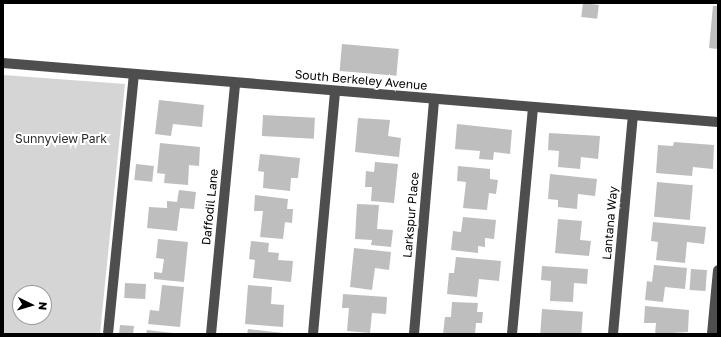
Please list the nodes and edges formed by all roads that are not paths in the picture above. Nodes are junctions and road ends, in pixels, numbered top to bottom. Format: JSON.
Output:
{"nodes":[{"id":1,"x":3,"y":63,"type":"edge"},
{"id":2,"x":134,"y":75,"type":"junction"},
{"id":3,"x":235,"y":83,"type":"junction"},
{"id":4,"x":335,"y":91,"type":"junction"},
{"id":5,"x":434,"y":99,"type":"junction"},
{"id":6,"x":533,"y":107,"type":"junction"},
{"id":7,"x":633,"y":115,"type":"junction"},
{"id":8,"x":718,"y":122,"type":"edge"},
{"id":9,"x":718,"y":270,"type":"edge"},
{"id":10,"x":108,"y":334,"type":"edge"},
{"id":11,"x":211,"y":334,"type":"edge"},
{"id":12,"x":313,"y":334,"type":"edge"},
{"id":13,"x":414,"y":334,"type":"edge"},
{"id":14,"x":512,"y":334,"type":"edge"},
{"id":15,"x":613,"y":334,"type":"edge"},
{"id":16,"x":712,"y":334,"type":"edge"}],
"edges":[{"from":1,"to":2,"type":"street","name":"South Berkeley Avenue"},
{"from":2,"to":3,"type":"street","name":"South Berkeley Avenue"},
{"from":2,"to":10,"type":"street"},
{"from":3,"to":4,"type":"street","name":"South Berkeley Avenue"},
{"from":3,"to":11,"type":"street","name":"Daffodil Lane"},
{"from":4,"to":5,"type":"street","name":"South Berkeley Avenue"},
{"from":4,"to":12,"type":"street"},
{"from":5,"to":6,"type":"street","name":"South Berkeley Avenue"},
{"from":5,"to":13,"type":"street","name":"Larkspur Place"},
{"from":6,"to":7,"type":"street","name":"South Berkeley Avenue"},
{"from":6,"to":14,"type":"street"},
{"from":7,"to":8,"type":"street","name":"South Berkeley Avenue"},
{"from":7,"to":15,"type":"street","name":"Lantana Way"},
{"from":9,"to":16,"type":"street"}]}
